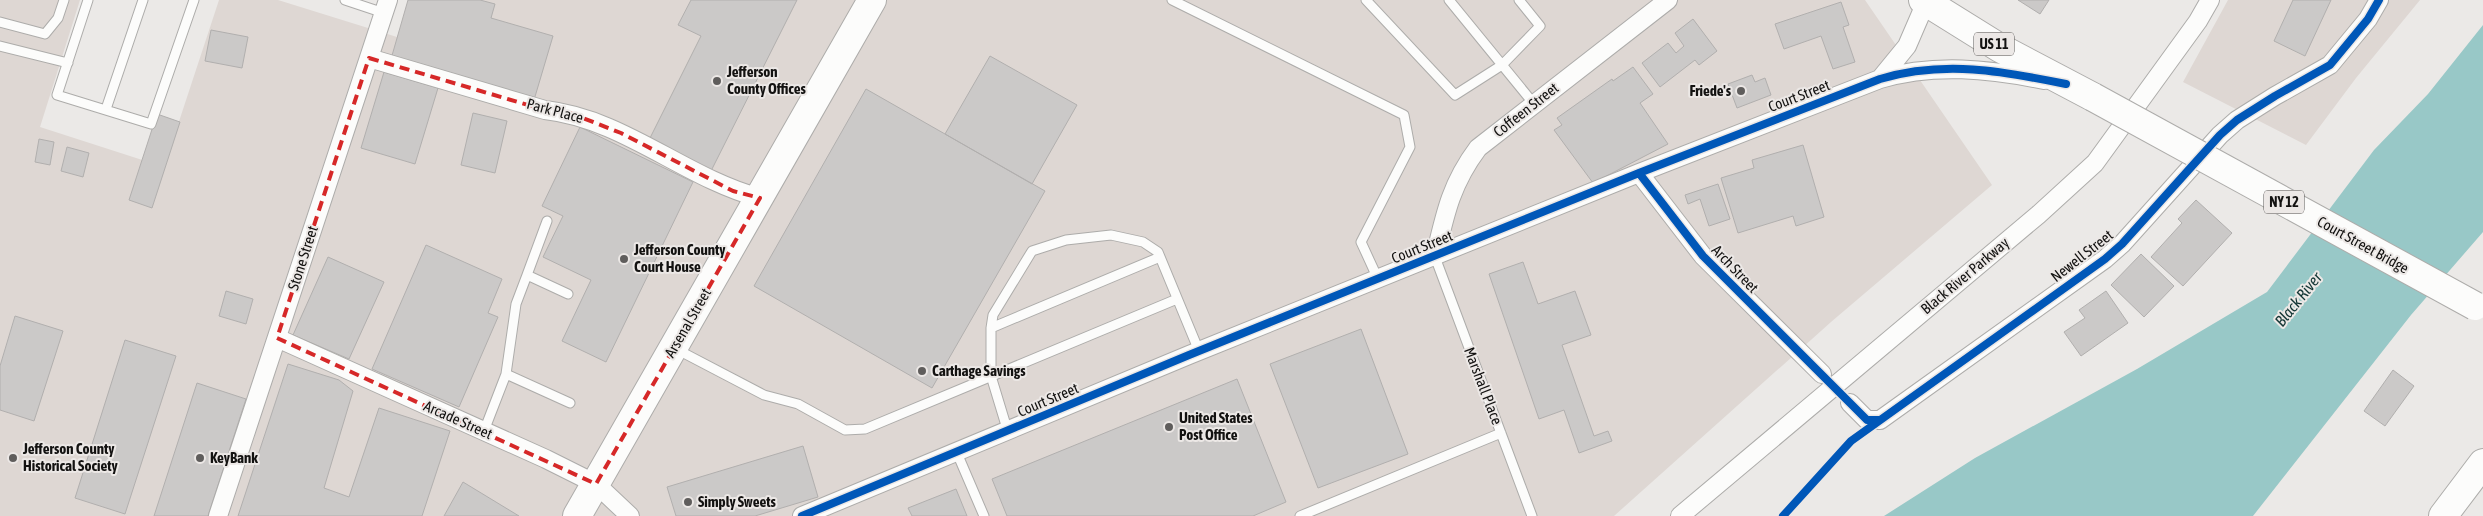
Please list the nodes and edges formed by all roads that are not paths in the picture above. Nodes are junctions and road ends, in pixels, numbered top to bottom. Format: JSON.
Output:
{"nodes":[{"id":1,"x":64,"y":0,"type":"edge"},
{"id":2,"x":88,"y":0,"type":"edge"},
{"id":3,"x":143,"y":0,"type":"edge"},
{"id":4,"x":194,"y":0,"type":"edge"},
{"id":5,"x":345,"y":0,"type":"edge"},
{"id":6,"x":872,"y":0,"type":"edge"},
{"id":7,"x":1172,"y":0,"type":"edge"},
{"id":8,"x":1366,"y":0,"type":"edge"},
{"id":9,"x":1449,"y":0,"type":"edge"},
{"id":10,"x":1520,"y":0,"type":"edge"},
{"id":11,"x":1668,"y":0,"type":"edge"},
{"id":12,"x":2210,"y":0,"type":"edge"},
{"id":13,"x":2379,"y":0,"type":"edge"},
{"id":14,"x":1925,"y":1,"type":"edge"},
{"id":15,"x":356,"y":2,"type":"edge"},
{"id":16,"x":386,"y":6,"type":"edge"},
{"id":17,"x":0,"y":22,"type":"edge"},
{"id":18,"x":0,"y":46,"type":"edge"},
{"id":19,"x":369,"y":58,"type":"junction"},
{"id":20,"x":68,"y":63,"type":"junction"},
{"id":21,"x":1502,"y":65,"type":"junction"},
{"id":22,"x":1880,"y":79,"type":"junction"},
{"id":23,"x":2066,"y":84,"type":"junction"},
{"id":24,"x":2093,"y":98,"type":"joint"},
{"id":25,"x":1534,"y":104,"type":"junction"},
{"id":26,"x":106,"y":109,"type":"junction"},
{"id":27,"x":1639,"y":173,"type":"junction"},
{"id":28,"x":760,"y":198,"type":"junction"},
{"id":29,"x":547,"y":221,"type":"dead end"},
{"id":30,"x":1160,"y":257,"type":"junction"},
{"id":31,"x":1434,"y":257,"type":"junction"},
{"id":32,"x":527,"y":275,"type":"junction"},
{"id":33,"x":1378,"y":280,"type":"junction"},
{"id":34,"x":568,"y":294,"type":"dead end"},
{"id":35,"x":1177,"y":299,"type":"junction"},
{"id":36,"x":2479,"y":309,"type":"edge"},
{"id":37,"x":990,"y":328,"type":"junction"},
{"id":38,"x":277,"y":338,"type":"junction"},
{"id":39,"x":674,"y":348,"type":"junction"},
{"id":40,"x":1199,"y":351,"type":"junction"},
{"id":41,"x":506,"y":374,"type":"junction"},
{"id":42,"x":1822,"y":374,"type":"dead end"},
{"id":43,"x":991,"y":376,"type":"junction"},
{"id":44,"x":570,"y":403,"type":"dead end"},
{"id":45,"x":1850,"y":403,"type":"dead end"},
{"id":46,"x":484,"y":431,"type":"junction"},
{"id":47,"x":1008,"y":432,"type":"junction"},
{"id":48,"x":1501,"y":433,"type":"junction"},
{"id":49,"x":958,"y":453,"type":"junction"},
{"id":50,"x":2483,"y":463,"type":"edge"},
{"id":51,"x":596,"y":484,"type":"junction"},
{"id":52,"x":218,"y":516,"type":"edge"},
{"id":53,"x":577,"y":516,"type":"edge"},
{"id":54,"x":630,"y":516,"type":"edge"},
{"id":55,"x":802,"y":516,"type":"edge"},
{"id":56,"x":984,"y":516,"type":"edge"},
{"id":57,"x":1300,"y":516,"type":"edge"},
{"id":58,"x":1532,"y":516,"type":"edge"},
{"id":59,"x":1680,"y":516,"type":"edge"},
{"id":60,"x":2444,"y":516,"type":"edge"}],
"edges":[{"from":1,"to":17,"type":"lane"},
{"from":2,"to":20,"type":"lane"},
{"from":3,"to":26,"type":"lane"},
{"from":4,"to":26,"type":"lane"},
{"from":5,"to":15,"type":"lane"},
{"from":6,"to":28,"type":"main road","name":"Arsenal Street"},
{"from":7,"to":33,"type":"lane"},
{"from":8,"to":21,"type":"lane"},
{"from":9,"to":21,"type":"lane"},
{"from":10,"to":21,"type":"lane"},
{"from":11,"to":25,"type":"street","name":"Coffeen Street"},
{"from":12,"to":59,"type":"street","name":"Black River Parkway"},
{"from":13,"to":45,"type":"street","name":"Newell Street"},
{"from":14,"to":22,"type":"street","name":"Court Street"},
{"from":14,"to":23,"type":"main road","number":"US 11"},
{"from":15,"to":16,"type":"lane"},
{"from":16,"to":19,"type":"street","name":"Stone Street"},
{"from":18,"to":20,"type":"lane"},
{"from":19,"to":28,"type":"street","name":"Park Place"},
{"from":19,"to":38,"type":"street","name":"Stone Street"},
{"from":20,"to":26,"type":"lane"},
{"from":21,"to":25,"type":"lane"},
{"from":22,"to":23,"type":"street","name":"Court Street"},
{"from":22,"to":27,"type":"street","name":"Court Street"},
{"from":23,"to":24,"type":"main road","number":"US 11"},
{"from":24,"to":36,"type":"main road","name":"Court Street Bridge","number":"NY 12","bridge":true},
{"from":25,"to":31,"type":"street","name":"Coffeen Street"},
{"from":27,"to":31,"type":"street","name":"Court Street"},
{"from":27,"to":42,"type":"street","name":"Arch Street"},
{"from":28,"to":39,"type":"main road","name":"Arsenal Street"},
{"from":29,"to":32,"type":"lane"},
{"from":30,"to":35,"type":"lane"},
{"from":30,"to":37,"type":"lane"},
{"from":30,"to":37,"type":"lane"},
{"from":31,"to":33,"type":"street","name":"Court Street"},
{"from":31,"to":48,"type":"lane","name":"Marshall Place"},
{"from":32,"to":34,"type":"lane"},
{"from":32,"to":41,"type":"lane"},
{"from":33,"to":40,"type":"street","name":"Court Street"},
{"from":35,"to":40,"type":"lane"},
{"from":35,"to":43,"type":"lane"},
{"from":37,"to":43,"type":"lane"},
{"from":38,"to":46,"type":"street","name":"Arcade Street"},
{"from":38,"to":52,"type":"street","name":"Stone Street"},
{"from":39,"to":43,"type":"lane"},
{"from":39,"to":51,"type":"main road","name":"Arsenal Street"},
{"from":40,"to":47,"type":"street","name":"Court Street"},
{"from":41,"to":44,"type":"lane"},
{"from":41,"to":46,"type":"lane"},
{"from":43,"to":47,"type":"lane"},
{"from":46,"to":51,"type":"street","name":"Arcade Street"},
{"from":47,"to":49,"type":"street","name":"Court Street"},
{"from":48,"to":57,"type":"lane"},
{"from":48,"to":58,"type":"lane","name":"Marshall Place"},
{"from":49,"to":55,"type":"street","name":"Court Street"},
{"from":49,"to":56,"type":"lane"},
{"from":50,"to":60,"type":"main road"},
{"from":51,"to":53,"type":"main road","name":"Arsenal Street"},
{"from":51,"to":54,"type":"street","name":"Arcade Street"}]}
